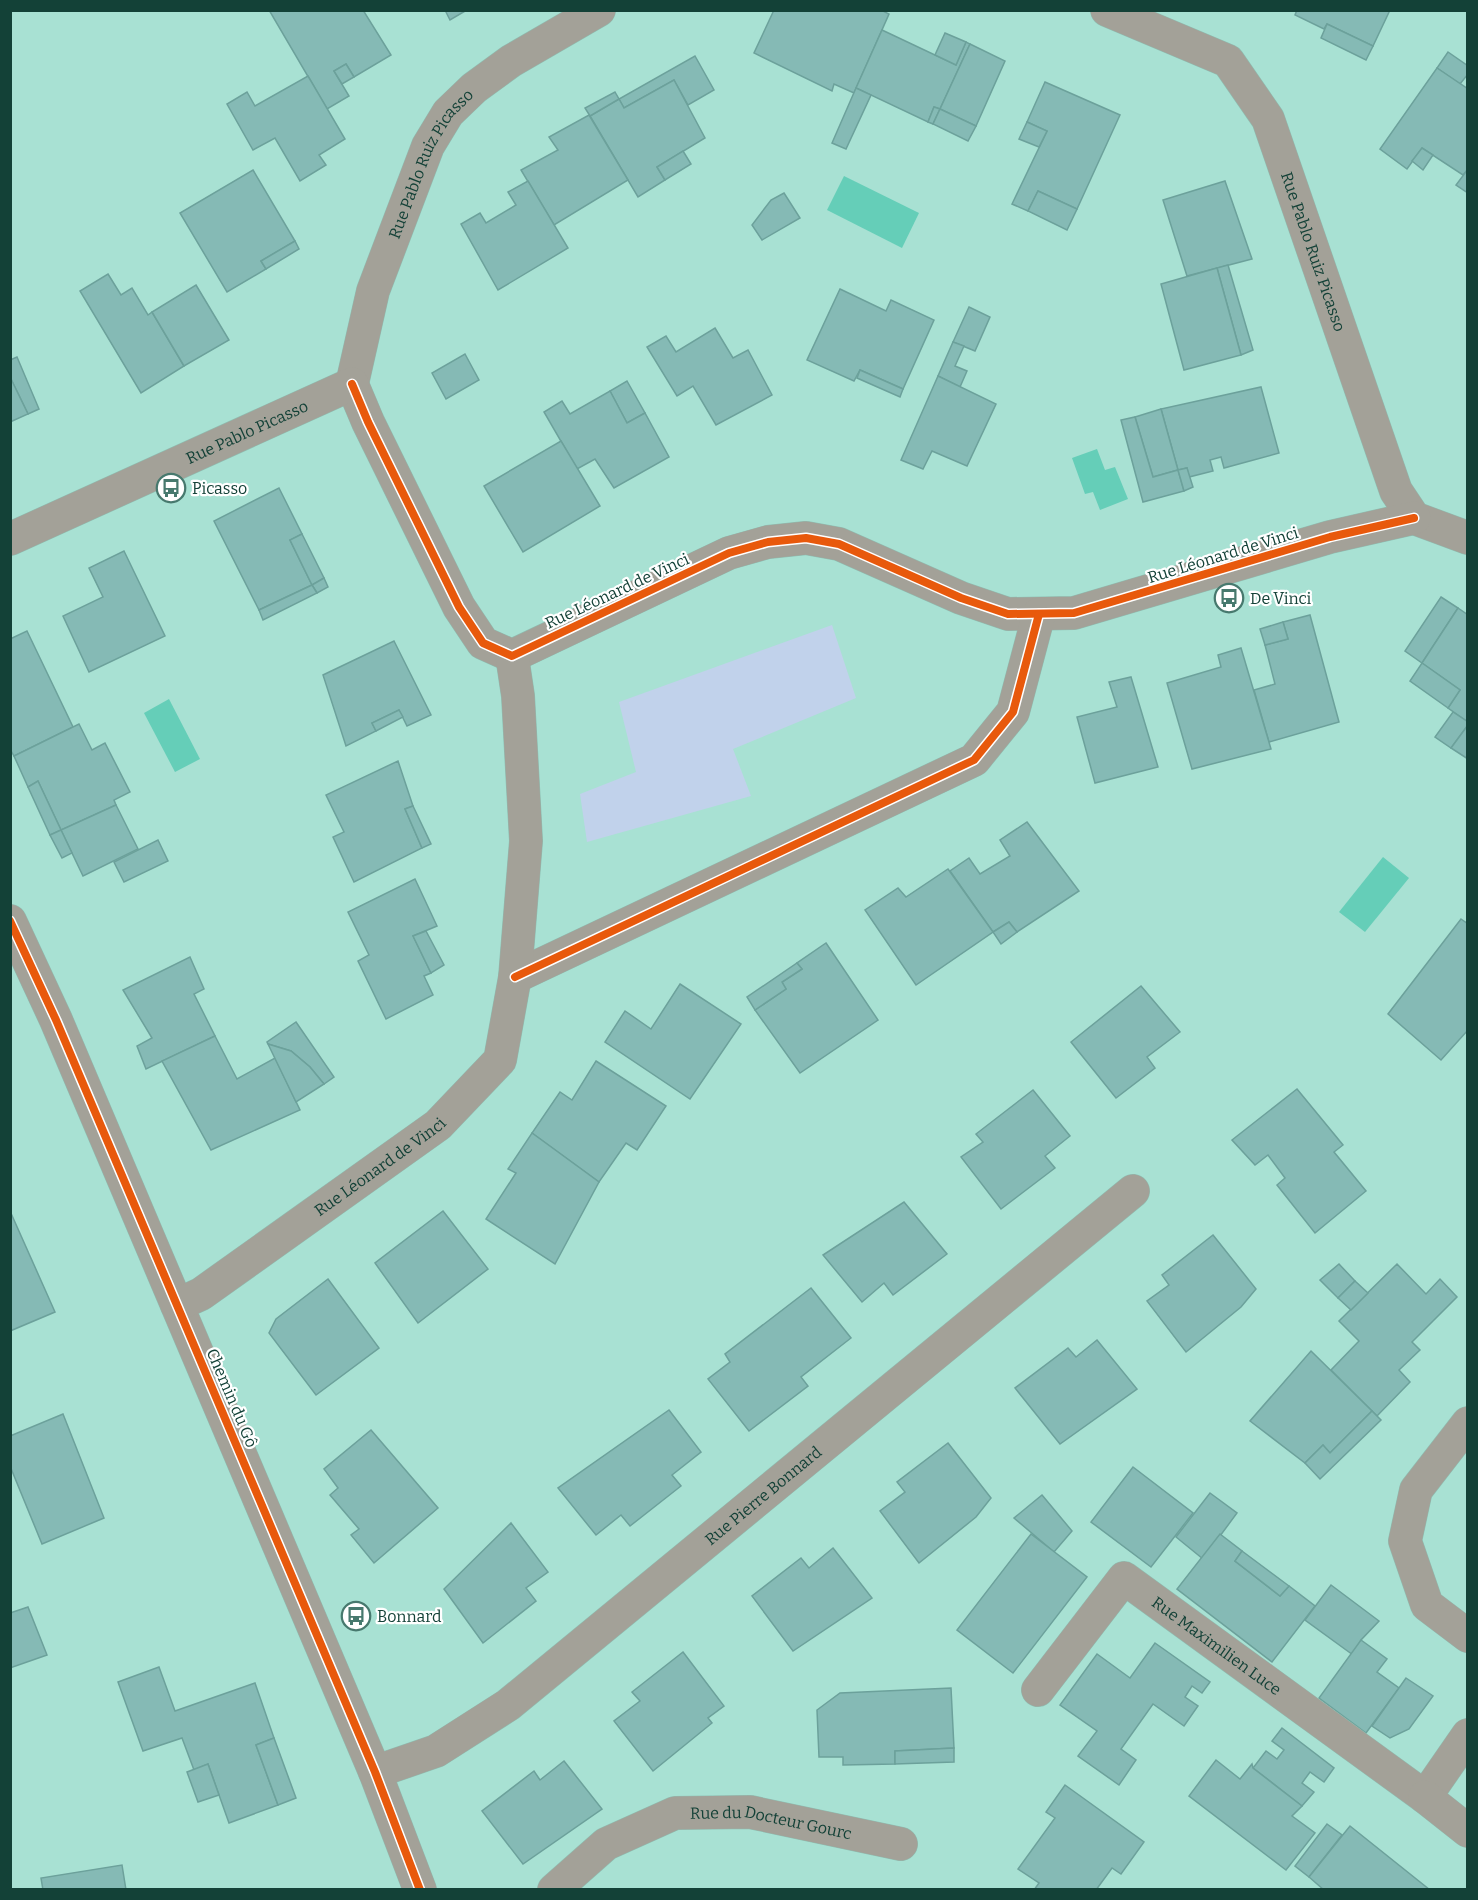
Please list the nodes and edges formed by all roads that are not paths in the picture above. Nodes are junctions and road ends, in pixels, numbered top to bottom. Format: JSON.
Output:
{"nodes":[{"id":1,"x":599,"y":10,"type":"edge"},
{"id":2,"x":1107,"y":10,"type":"edge"},
{"id":3,"x":352,"y":384,"type":"junction"},
{"id":4,"x":1414,"y":518,"type":"junction"},
{"id":5,"x":1467,"y":538,"type":"edge"},
{"id":6,"x":10,"y":539,"type":"edge"},
{"id":7,"x":1039,"y":614,"type":"junction"},
{"id":8,"x":512,"y":656,"type":"junction"},
{"id":9,"x":10,"y":921,"type":"edge"},
{"id":10,"x":515,"y":977,"type":"junction"},
{"id":11,"x":1133,"y":1191,"type":"dead end"},
{"id":12,"x":177,"y":1305,"type":"junction"},
{"id":13,"x":1467,"y":1423,"type":"edge"},
{"id":14,"x":1467,"y":1636,"type":"edge"},
{"id":15,"x":1038,"y":1690,"type":"dead end"},
{"id":16,"x":1467,"y":1736,"type":"edge"},
{"id":17,"x":375,"y":1772,"type":"junction"},
{"id":18,"x":1425,"y":1797,"type":"junction"},
{"id":19,"x":1467,"y":1831,"type":"edge"},
{"id":20,"x":901,"y":1844,"type":"dead end"},
{"id":21,"x":420,"y":1890,"type":"edge"},
{"id":22,"x":554,"y":1890,"type":"edge"}],
"edges":[{"from":1,"to":3,"type":"street","name":"Rue Pablo Ruiz Picasso"},
{"from":2,"to":4,"type":"street","name":"Rue Pablo Ruiz Picasso"},
{"from":3,"to":6,"type":"street","name":"Rue Pablo Picasso"},
{"from":3,"to":8,"type":"street"},
{"from":4,"to":5,"type":"street"},
{"from":4,"to":7,"type":"street","name":"Rue Léonard de Vinci"},
{"from":7,"to":8,"type":"street","name":"Rue Léonard de Vinci"},
{"from":7,"to":10,"type":"street"},
{"from":8,"to":10,"type":"street","name":"Rue Léonard de Vinci"},
{"from":9,"to":12,"type":"street","name":"Chemin du Gô"},
{"from":10,"to":12,"type":"street","name":"Rue Léonard de Vinci"},
{"from":11,"to":17,"type":"street","name":"Rue Pierre Bonnard"},
{"from":12,"to":17,"type":"street","name":"Chemin du Gô"},
{"from":13,"to":14,"type":"street"},
{"from":15,"to":18,"type":"street","name":"Rue Maximilien Luce"},
{"from":16,"to":18,"type":"street"},
{"from":17,"to":21,"type":"street","name":"Chemin du Gô"},
{"from":18,"to":19,"type":"street","name":"Rue Maximilien Luce"},
{"from":20,"to":22,"type":"street","name":"Rue du Docteur Gourc"}]}
